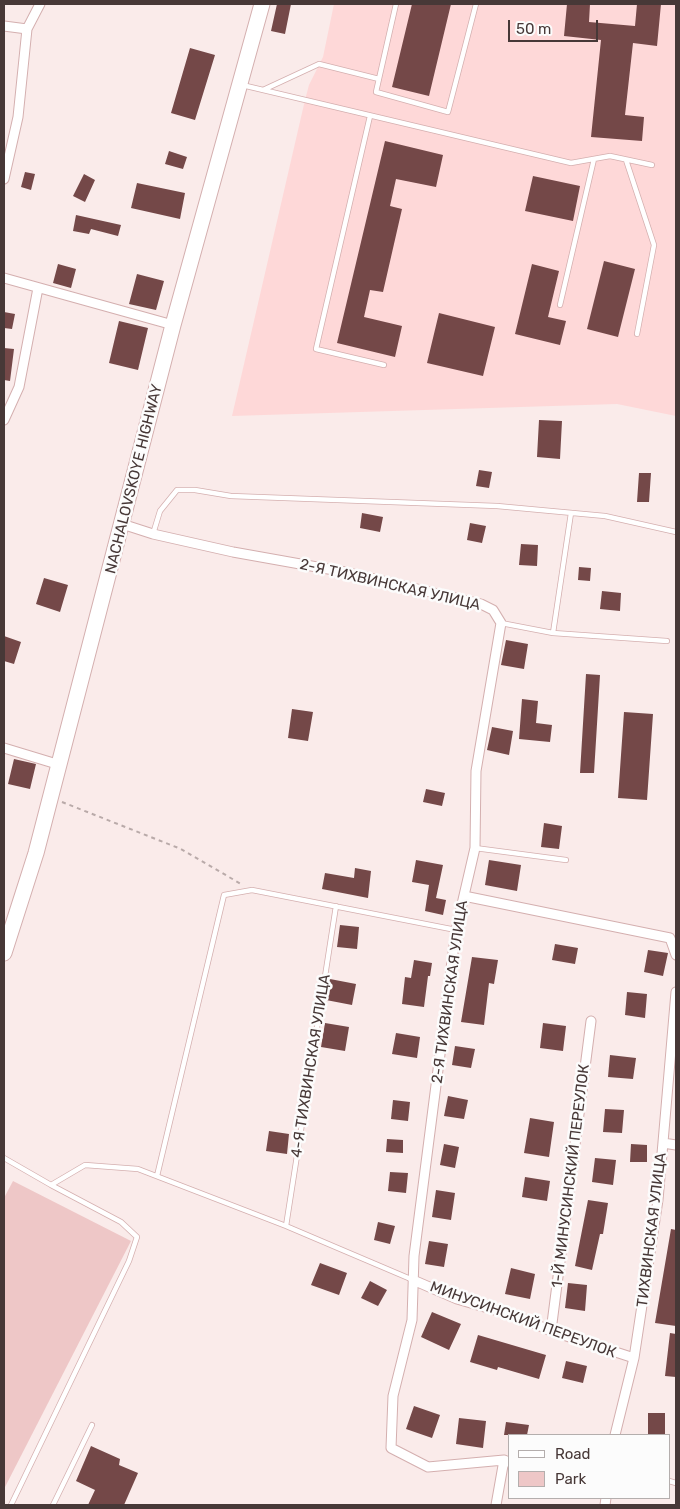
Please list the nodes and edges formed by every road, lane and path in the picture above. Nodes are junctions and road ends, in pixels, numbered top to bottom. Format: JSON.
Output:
{"nodes":[{"id":1,"x":40,"y":4,"type":"edge"},
{"id":2,"x":262,"y":4,"type":"edge"},
{"id":3,"x":396,"y":4,"type":"edge"},
{"id":4,"x":476,"y":4,"type":"edge"},
{"id":5,"x":4,"y":26,"type":"edge"},
{"id":6,"x":27,"y":29,"type":"junction"},
{"id":7,"x":379,"y":79,"type":"junction"},
{"id":8,"x":241,"y":85,"type":"junction"},
{"id":9,"x":262,"y":90,"type":"junction"},
{"id":10,"x":370,"y":116,"type":"junction"},
{"id":11,"x":594,"y":159,"type":"junction"},
{"id":12,"x":626,"y":160,"type":"junction"},
{"id":13,"x":652,"y":165,"type":"dead end"},
{"id":14,"x":4,"y":179,"type":"edge"},
{"id":15,"x":4,"y":278,"type":"edge"},
{"id":16,"x":38,"y":288,"type":"junction"},
{"id":17,"x":560,"y":305,"type":"dead end"},
{"id":18,"x":173,"y":325,"type":"junction"},
{"id":19,"x":637,"y":334,"type":"dead end"},
{"id":20,"x":384,"y":365,"type":"dead end"},
{"id":21,"x":4,"y":420,"type":"edge"},
{"id":22,"x":571,"y":513,"type":"junction"},
{"id":23,"x":122,"y":524,"type":"junction"},
{"id":24,"x":676,"y":532,"type":"edge"},
{"id":25,"x":153,"y":534,"type":"junction"},
{"id":26,"x":500,"y":623,"type":"junction"},
{"id":27,"x":554,"y":633,"type":"junction"},
{"id":28,"x":667,"y":641,"type":"dead end"},
{"id":29,"x":4,"y":748,"type":"edge"},
{"id":30,"x":60,"y":765,"type":"junction"},
{"id":31,"x":51,"y":797,"type":"junction"},
{"id":32,"x":475,"y":848,"type":"junction"},
{"id":33,"x":566,"y":860,"type":"dead end"},
{"id":34,"x":252,"y":890,"type":"junction"},
{"id":35,"x":464,"y":896,"type":"junction"},
{"id":36,"x":336,"y":906,"type":"junction"},
{"id":37,"x":456,"y":930,"type":"junction"},
{"id":38,"x":4,"y":953,"type":"edge"},
{"id":39,"x":676,"y":955,"type":"edge"},
{"id":40,"x":676,"y":992,"type":"edge"},
{"id":41,"x":590,"y":1021,"type":"dead end"},
{"id":42,"x":662,"y":1144,"type":"junction"},
{"id":43,"x":676,"y":1145,"type":"edge"},
{"id":44,"x":4,"y":1158,"type":"edge"},
{"id":45,"x":156,"y":1176,"type":"junction"},
{"id":46,"x":51,"y":1185,"type":"junction"},
{"id":47,"x":286,"y":1226,"type":"junction"},
{"id":48,"x":413,"y":1280,"type":"junction"},
{"id":49,"x":551,"y":1331,"type":"junction"},
{"id":50,"x":634,"y":1358,"type":"junction"},
{"id":51,"x":92,"y":1425,"type":"dead end"},
{"id":52,"x":615,"y":1434,"type":"edge"},
{"id":53,"x":506,"y":1461,"type":"edge"},
{"id":54,"x":11,"y":1505,"type":"edge"},
{"id":55,"x":53,"y":1505,"type":"edge"},
{"id":56,"x":496,"y":1505,"type":"edge"}],
"edges":[{"from":1,"to":6,"type":"street"},
{"from":2,"to":8,"type":"main road","name":"NACHALOVSKOYE HIGHWAY"},
{"from":3,"to":7,"type":"lane"},
{"from":4,"to":7,"type":"lane"},
{"from":5,"to":6,"type":"street"},
{"from":6,"to":14,"type":"street"},
{"from":7,"to":9,"type":"lane"},
{"from":8,"to":9,"type":"lane"},
{"from":8,"to":18,"type":"main road","name":"NACHALOVSKOYE HIGHWAY"},
{"from":9,"to":10,"type":"lane"},
{"from":10,"to":11,"type":"lane"},
{"from":10,"to":20,"type":"lane"},
{"from":11,"to":12,"type":"lane"},
{"from":11,"to":17,"type":"lane"},
{"from":12,"to":13,"type":"lane"},
{"from":12,"to":19,"type":"lane"},
{"from":15,"to":16,"type":"street"},
{"from":16,"to":18,"type":"street"},
{"from":16,"to":21,"type":"street"},
{"from":18,"to":23,"type":"main road","name":"NACHALOVSKOYE HIGHWAY"},
{"from":22,"to":24,"type":"lane"},
{"from":22,"to":25,"type":"lane"},
{"from":22,"to":27,"type":"lane"},
{"from":23,"to":25,"type":"street","name":"2-Я ТИХВИНСКАЯ УЛИЦА"},
{"from":23,"to":30,"type":"main road","name":"NACHALOVSKOYE HIGHWAY"},
{"from":25,"to":26,"type":"street","name":"2-Я ТИХВИНСКАЯ УЛИЦА"},
{"from":26,"to":27,"type":"lane"},
{"from":26,"to":32,"type":"street","name":"2-Я ТИХВИНСКАЯ УЛИЦА"},
{"from":27,"to":28,"type":"lane"},
{"from":29,"to":30,"type":"street"},
{"from":30,"to":31,"type":"main road","name":"NACHALOVSKOYE HIGHWAY"},
{"from":31,"to":34,"type":"path"},
{"from":31,"to":38,"type":"main road","name":"NACHALOVSKOYE HIGHWAY"},
{"from":32,"to":33,"type":"lane"},
{"from":32,"to":35,"type":"street","name":"2-Я ТИХВИНСКАЯ УЛИЦА"},
{"from":34,"to":36,"type":"lane"},
{"from":34,"to":45,"type":"lane"},
{"from":35,"to":37,"type":"street","name":"2-Я ТИХВИНСКАЯ УЛИЦА"},
{"from":35,"to":39,"type":"street"},
{"from":36,"to":37,"type":"lane"},
{"from":36,"to":47,"type":"lane","name":"4-Я ТИХВИНСКАЯ УЛИЦА"},
{"from":37,"to":48,"type":"street","name":"2-Я ТИХВИНСКАЯ УЛИЦА"},
{"from":40,"to":42,"type":"street","name":"ТИХВИНСКАЯ УЛИЦА"},
{"from":41,"to":49,"type":"street","name":"1-Й МИНУСИНСКИЙ ПЕРЕУЛОК"},
{"from":42,"to":43,"type":"street"},
{"from":42,"to":50,"type":"street","name":"ТИХВИНСКАЯ УЛИЦА"},
{"from":44,"to":46,"type":"lane"},
{"from":45,"to":46,"type":"lane"},
{"from":45,"to":47,"type":"lane"},
{"from":46,"to":54,"type":"lane"},
{"from":47,"to":48,"type":"lane"},
{"from":48,"to":49,"type":"street","name":"МИНУСИНСКИЙ ПЕРЕУЛОК"},
{"from":48,"to":53,"type":"street","name":"2-Я ТИХВИНСКАЯ УЛИЦА"},
{"from":49,"to":50,"type":"street","name":"МИНУСИНСКИЙ ПЕРЕУЛОК"},
{"from":50,"to":52,"type":"street","name":"ТИХВИНСКАЯ УЛИЦА"},
{"from":51,"to":55,"type":"lane"},
{"from":53,"to":56,"type":"street"}]}
